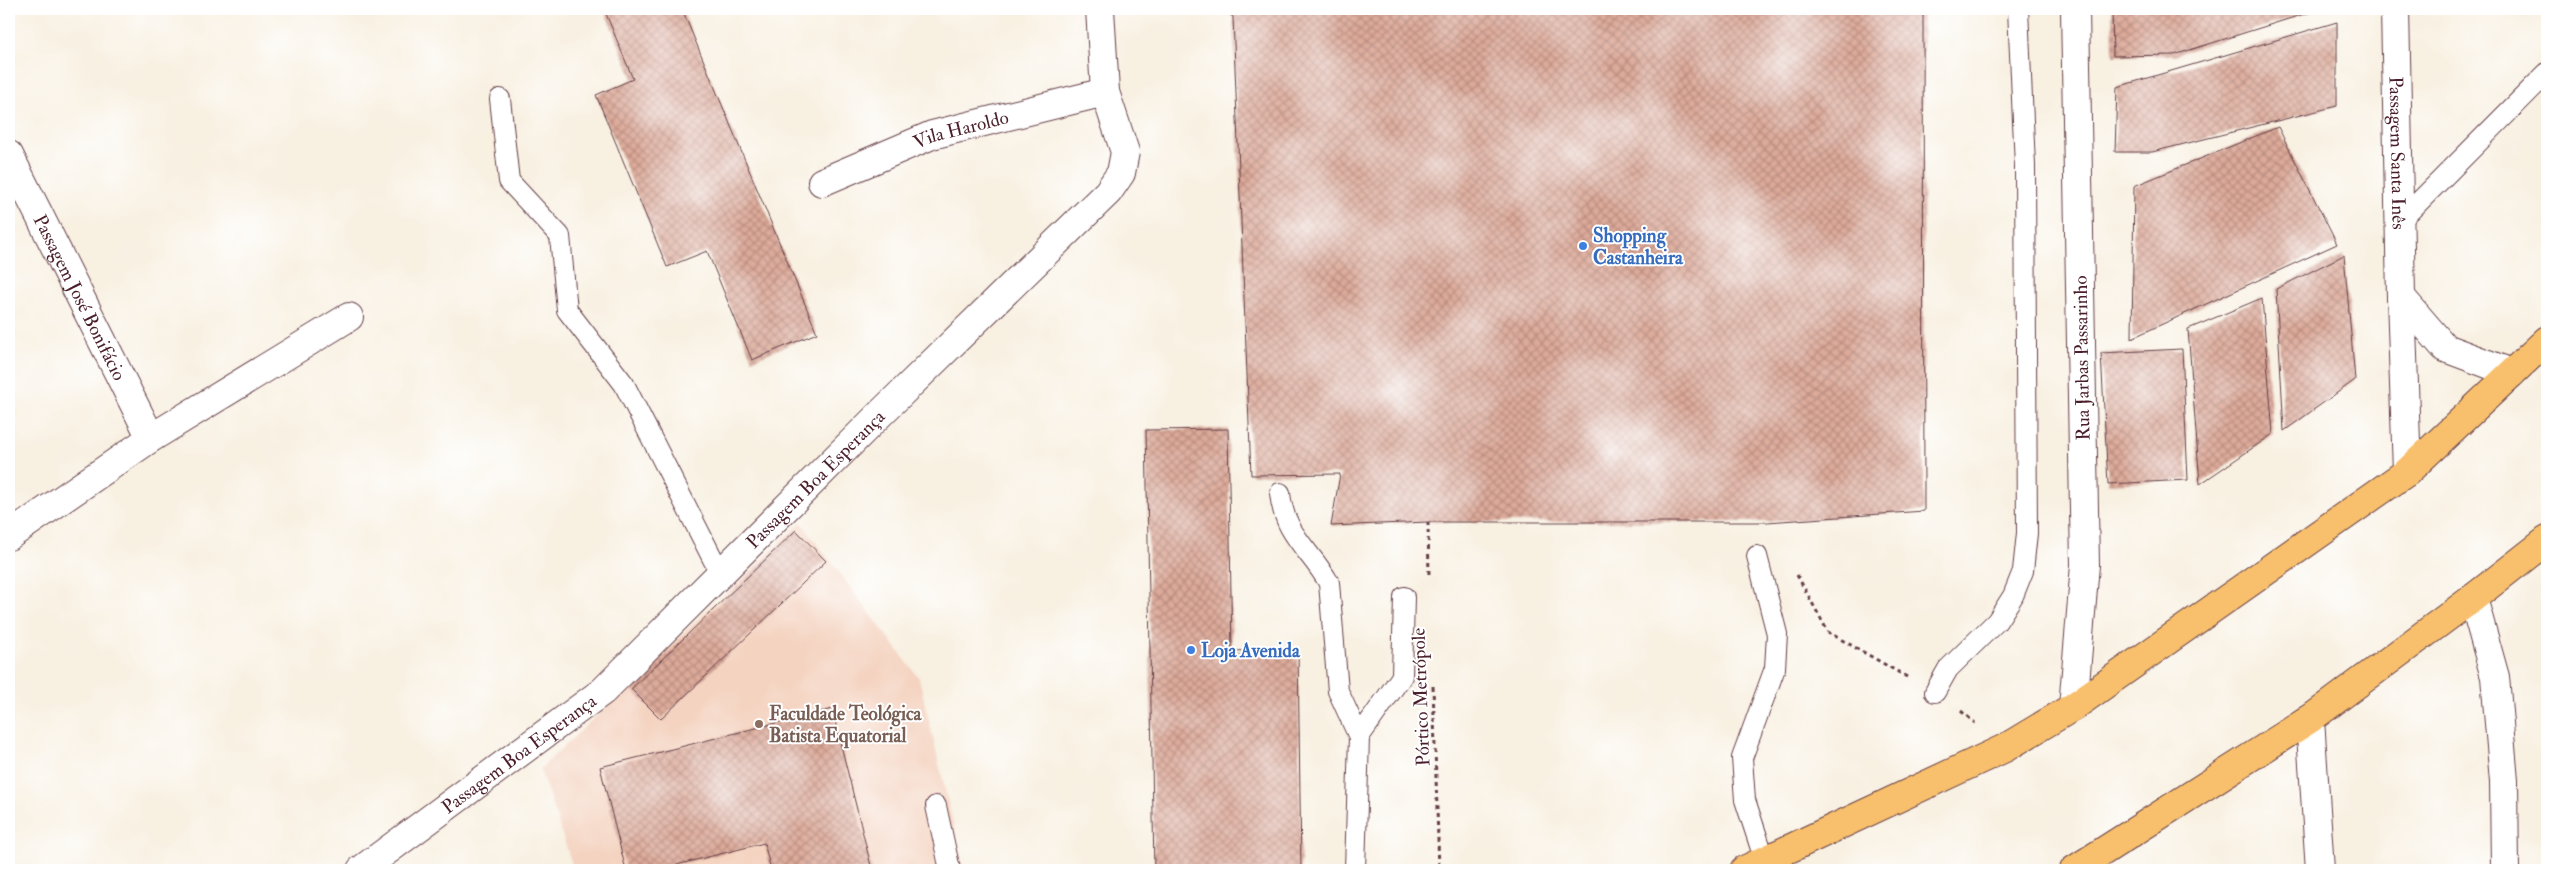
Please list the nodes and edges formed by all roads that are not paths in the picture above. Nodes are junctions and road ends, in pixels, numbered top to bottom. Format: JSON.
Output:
{"nodes":[{"id":1,"x":1100,"y":9,"type":"edge"},
{"id":2,"x":2018,"y":9,"type":"edge"},
{"id":3,"x":2075,"y":9,"type":"edge"},
{"id":4,"x":2395,"y":9,"type":"edge"},
{"id":5,"x":2547,"y":73,"type":"edge"},
{"id":6,"x":1105,"y":92,"type":"junction"},
{"id":7,"x":500,"y":99,"type":"dead end"},
{"id":8,"x":9,"y":155,"type":"edge"},
{"id":9,"x":822,"y":182,"type":"dead end"},
{"id":10,"x":2400,"y":220,"type":"junction"},
{"id":11,"x":2400,"y":297,"type":"junction"},
{"id":12,"x":349,"y":317,"type":"dead end"},
{"id":13,"x":2547,"y":340,"type":"edge"},
{"id":14,"x":2512,"y":373,"type":"junction"},
{"id":15,"x":151,"y":438,"type":"junction"},
{"id":16,"x":2407,"y":472,"type":"junction"},
{"id":17,"x":1280,"y":493,"type":"dead end"},
{"id":18,"x":9,"y":536,"type":"edge"},
{"id":19,"x":2547,"y":540,"type":"edge"},
{"id":20,"x":1757,"y":556,"type":"dead end"},
{"id":21,"x":720,"y":573,"type":"junction"},
{"id":22,"x":1404,"y":597,"type":"dead end"},
{"id":23,"x":2473,"y":598,"type":"junction"},
{"id":24,"x":1935,"y":692,"type":"road end"},
{"id":25,"x":2073,"y":707,"type":"junction"},
{"id":26,"x":2310,"y":719,"type":"junction"},
{"id":27,"x":1359,"y":738,"type":"junction"},
{"id":28,"x":936,"y":806,"type":"dead end"},
{"id":29,"x":1754,"y":866,"type":"edge"},
{"id":30,"x":361,"y":870,"type":"edge"},
{"id":31,"x":950,"y":870,"type":"edge"},
{"id":32,"x":1355,"y":870,"type":"edge"},
{"id":33,"x":2074,"y":870,"type":"edge"},
{"id":34,"x":2320,"y":870,"type":"edge"},
{"id":35,"x":2505,"y":870,"type":"edge"}],
"edges":[{"from":1,"to":6,"type":"street","name":"Passagem Boa Esperança"},
{"from":2,"to":24,"type":"lane"},
{"from":3,"to":25,"type":"street","name":"Rua Jarbas Passarinho"},
{"from":4,"to":10,"type":"street","name":"Passagem Santa Inês"},
{"from":5,"to":10,"type":"lane"},
{"from":6,"to":9,"type":"street","name":"Vila Haroldo"},
{"from":6,"to":21,"type":"street","name":"Passagem Boa Esperança"},
{"from":7,"to":21,"type":"lane"},
{"from":8,"to":15,"type":"street","name":"Passagem José Bonifácio"},
{"from":10,"to":11,"type":"street","name":"Passagem Santa Inês"},
{"from":11,"to":14,"type":"street"},
{"from":11,"to":16,"type":"street","name":"Passagem Santa Inês"},
{"from":12,"to":15,"type":"street"},
{"from":13,"to":14,"type":"highway"},
{"from":14,"to":16,"type":"highway"},
{"from":15,"to":18,"type":"street"},
{"from":16,"to":25,"type":"highway"},
{"from":17,"to":27,"type":"lane"},
{"from":19,"to":23,"type":"highway"},
{"from":20,"to":29,"type":"lane"},
{"from":21,"to":30,"type":"street","name":"Passagem Boa Esperança"},
{"from":22,"to":27,"type":"lane"},
{"from":23,"to":26,"type":"highway"},
{"from":23,"to":35,"type":"street"},
{"from":25,"to":29,"type":"highway"},
{"from":26,"to":33,"type":"highway"},
{"from":26,"to":34,"type":"street"},
{"from":27,"to":32,"type":"lane"},
{"from":28,"to":31,"type":"lane"}]}
